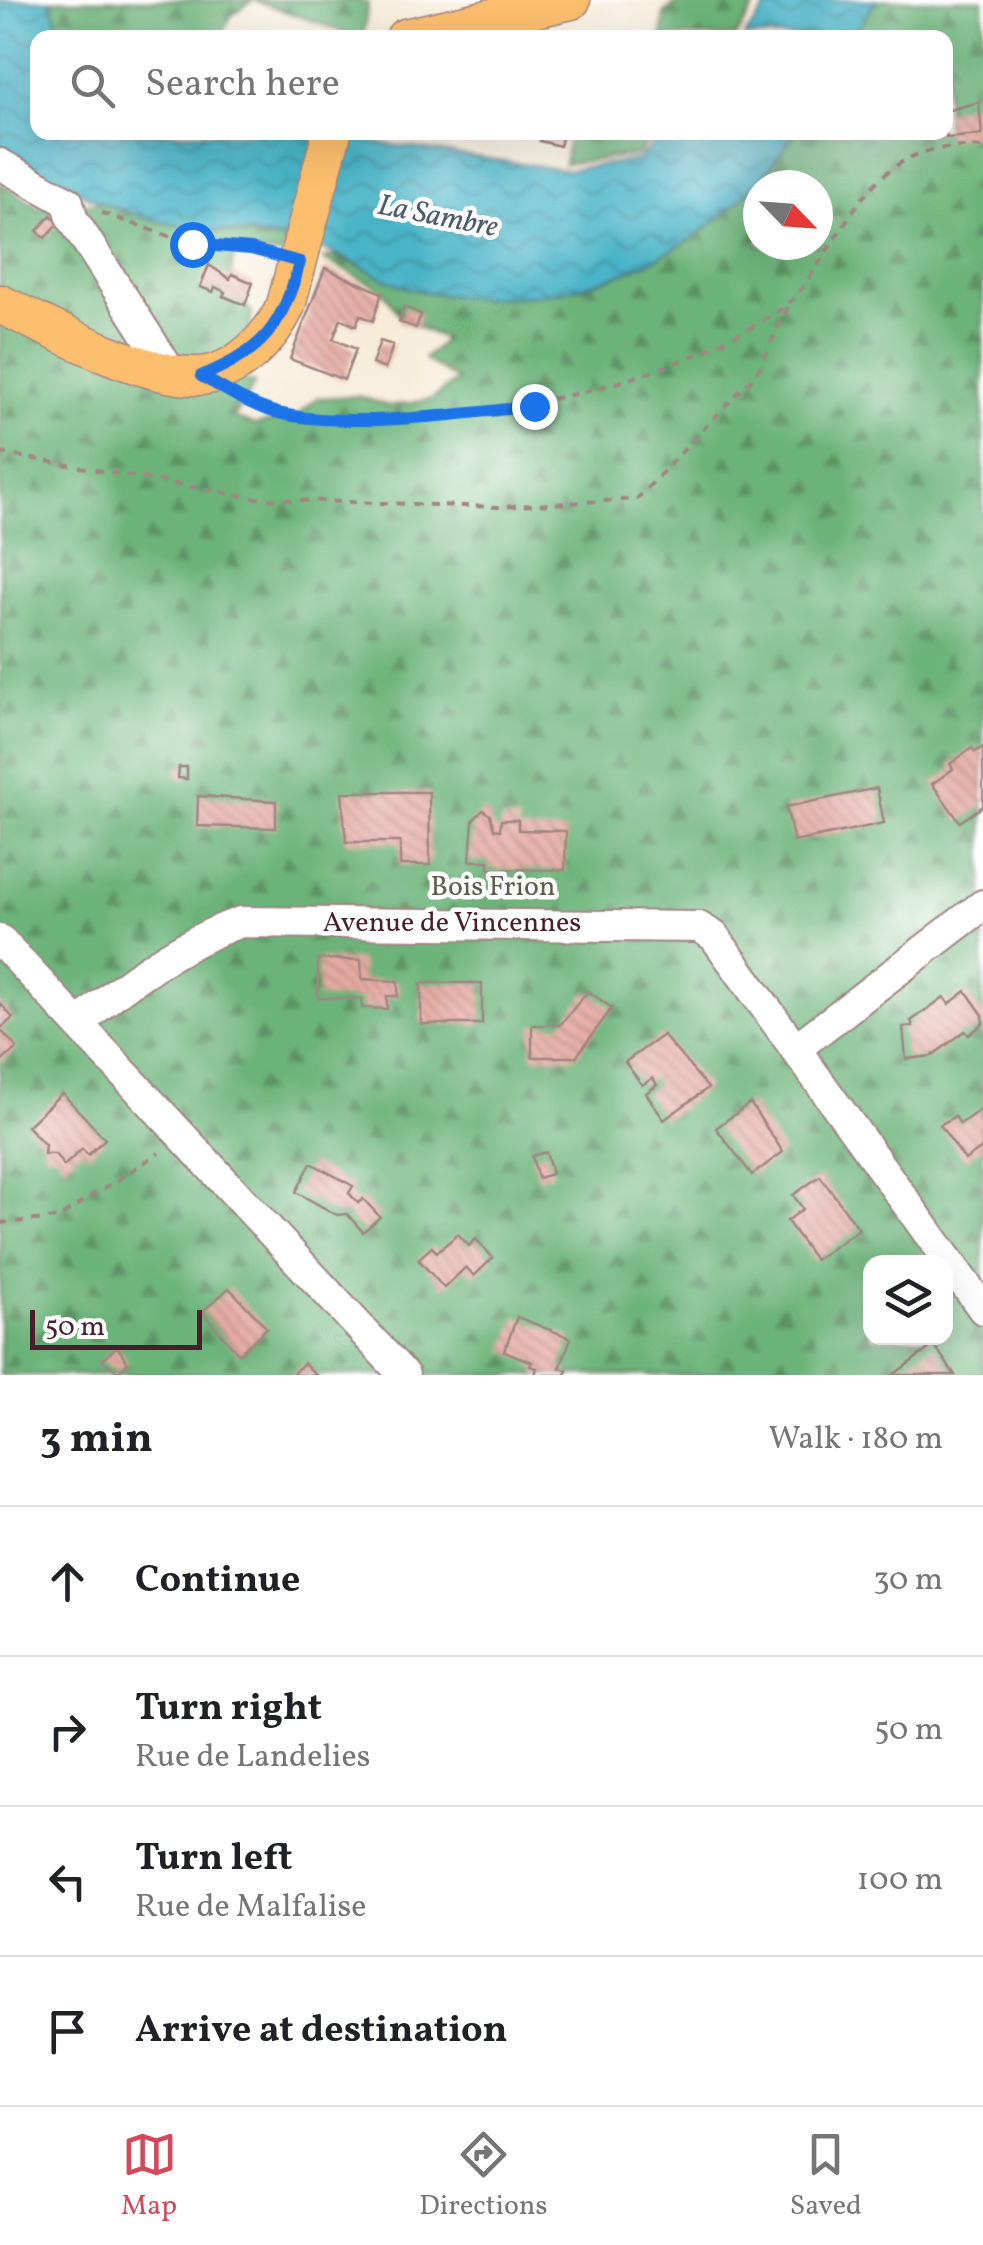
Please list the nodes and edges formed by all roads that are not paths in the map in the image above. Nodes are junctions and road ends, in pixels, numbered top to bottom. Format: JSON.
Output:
{"nodes":[{"id":1,"x":571,"y":0,"type":"edge"},
{"id":2,"x":440,"y":30,"type":"edge"},
{"id":3,"x":330,"y":140,"type":"edge"},
{"id":4,"x":0,"y":164,"type":"edge"},
{"id":5,"x":0,"y":304,"type":"edge"},
{"id":6,"x":186,"y":374,"type":"junction"},
{"id":7,"x":983,"y":905,"type":"edge"},
{"id":8,"x":0,"y":940,"type":"edge"},
{"id":9,"x":80,"y":1024,"type":"junction"},
{"id":10,"x":794,"y":1049,"type":"junction"},
{"id":11,"x":983,"y":1309,"type":"edge"},
{"id":12,"x":404,"y":1375,"type":"edge"}],
"edges":[{"from":1,"to":2,"type":"main road"},
{"from":3,"to":6,"type":"main road"},
{"from":4,"to":6,"type":"street"},
{"from":5,"to":6,"type":"main road"},
{"from":7,"to":10,"type":"street"},
{"from":8,"to":9,"type":"street"},
{"from":9,"to":10,"type":"street","name":"Avenue de Vincennes"},
{"from":9,"to":12,"type":"street"},
{"from":10,"to":11,"type":"street","name":"Avenue de Vincennes"}]}
